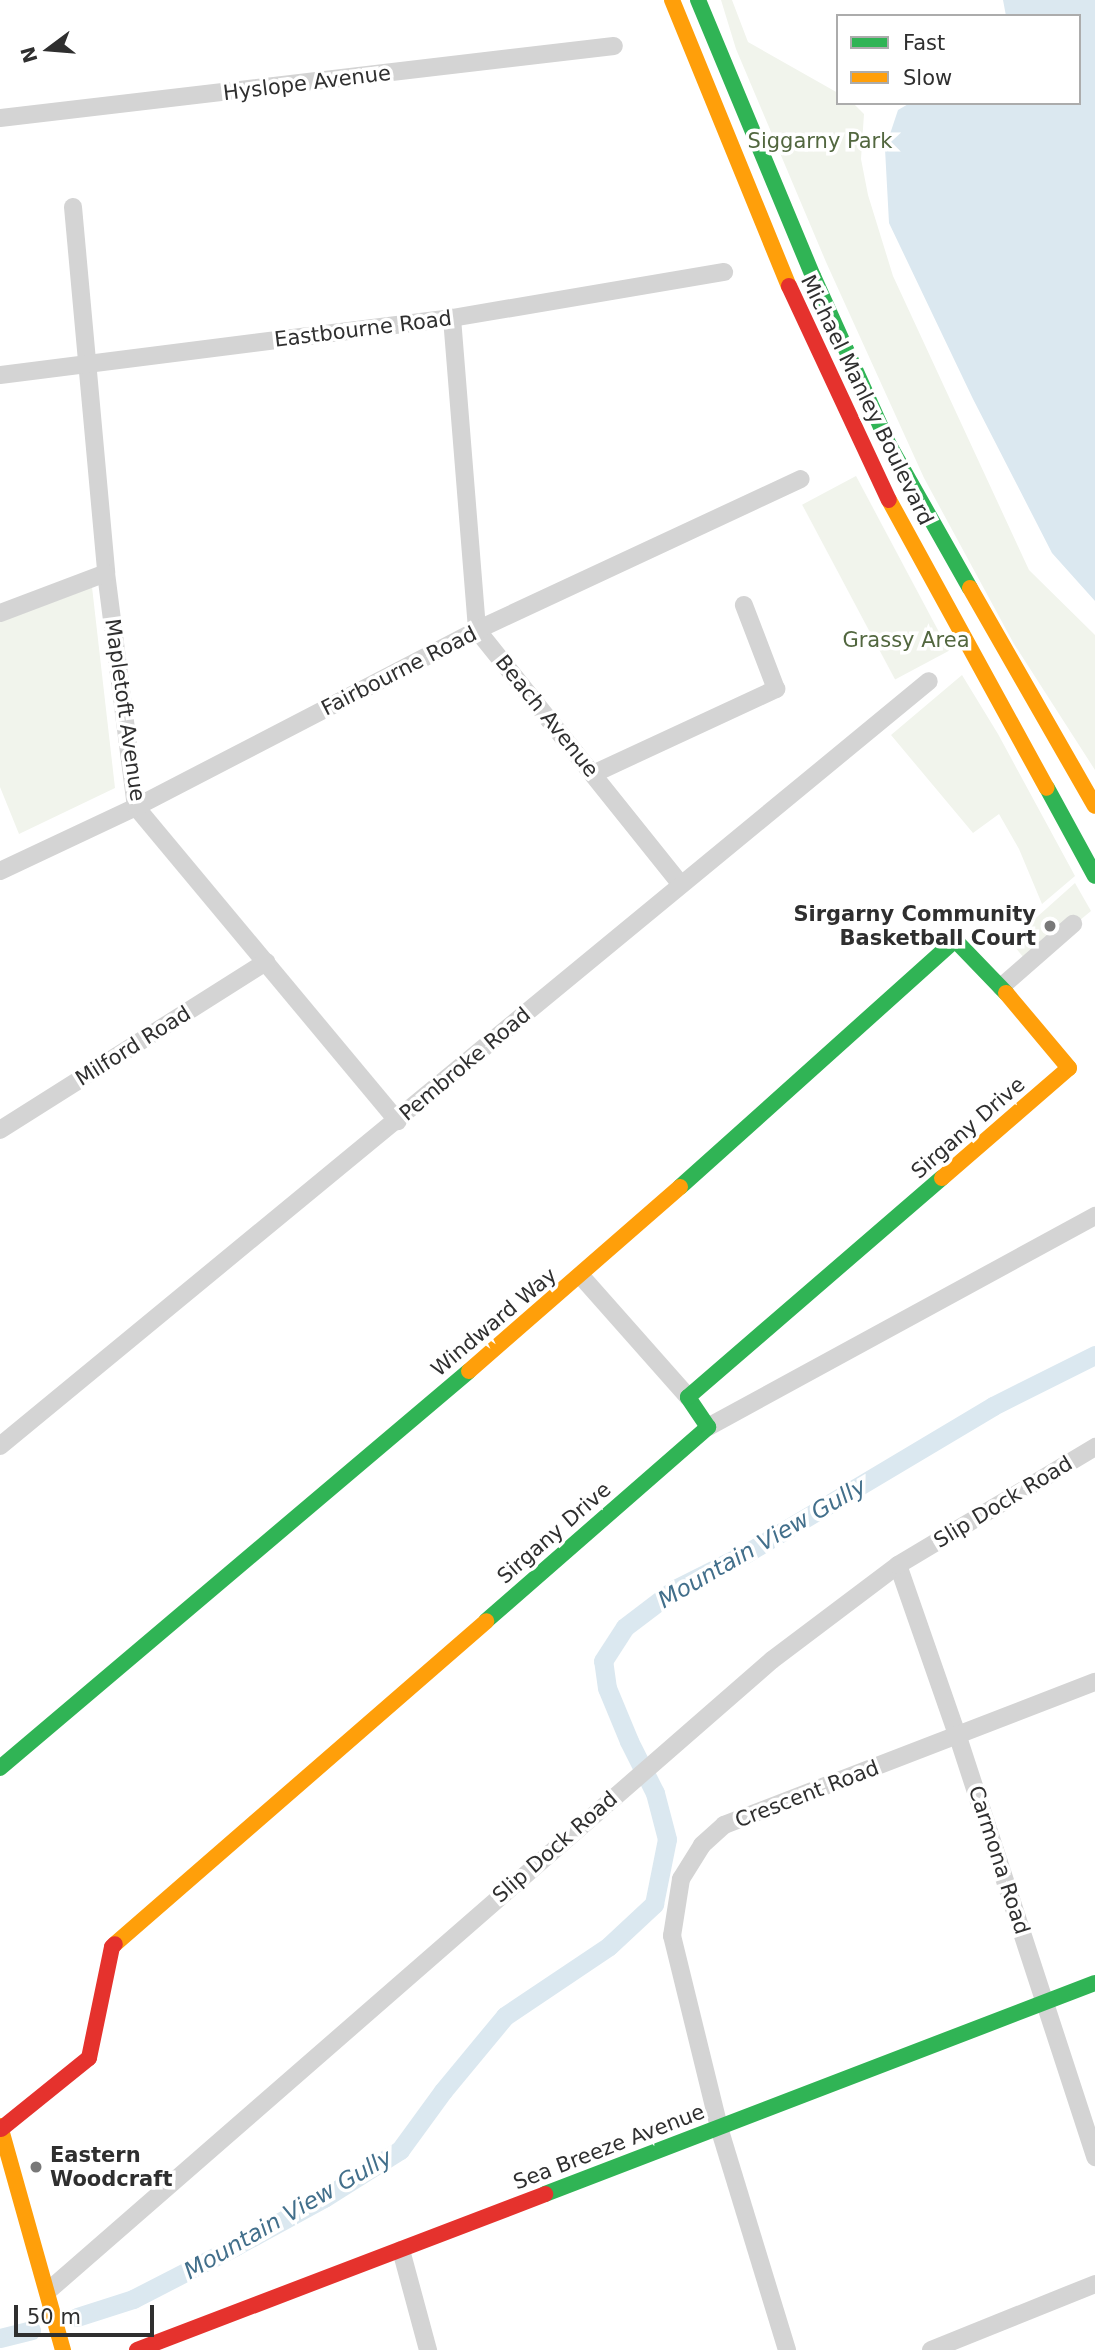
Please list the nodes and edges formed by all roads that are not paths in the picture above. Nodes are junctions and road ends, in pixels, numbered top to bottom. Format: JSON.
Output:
{"nodes":[{"id":1,"x":673,"y":0,"type":"edge"},
{"id":2,"x":698,"y":0,"type":"edge"},
{"id":3,"x":614,"y":46,"type":"dead end"},
{"id":4,"x":0,"y":118,"type":"edge"},
{"id":5,"x":73,"y":207,"type":"dead end"},
{"id":6,"x":724,"y":272,"type":"dead end"},
{"id":7,"x":452,"y":318,"type":"junction"},
{"id":8,"x":86,"y":363,"type":"junction"},
{"id":9,"x":0,"y":375,"type":"edge"},
{"id":10,"x":802,"y":479,"type":"dead end"},
{"id":11,"x":106,"y":573,"type":"junction"},
{"id":12,"x":744,"y":605,"type":"dead end"},
{"id":13,"x":0,"y":613,"type":"edge"},
{"id":14,"x":477,"y":630,"type":"junction"},
{"id":15,"x":929,"y":681,"type":"dead end"},
{"id":16,"x":595,"y":773,"type":"junction"},
{"id":17,"x":1095,"y":806,"type":"edge"},
{"id":18,"x":136,"y":807,"type":"junction"},
{"id":19,"x":0,"y":872,"type":"edge"},
{"id":20,"x":1095,"y":876,"type":"edge"},
{"id":21,"x":680,"y":883,"type":"junction"},
{"id":22,"x":1073,"y":924,"type":"dead end"},
{"id":23,"x":266,"y":962,"type":"junction"},
{"id":24,"x":1001,"y":987,"type":"junction"},
{"id":25,"x":398,"y":1121,"type":"junction"},
{"id":26,"x":0,"y":1130,"type":"edge"},
{"id":27,"x":1095,"y":1216,"type":"edge"},
{"id":28,"x":581,"y":1276,"type":"junction"},
{"id":29,"x":688,"y":1397,"type":"junction"},
{"id":30,"x":708,"y":1427,"type":"junction"},
{"id":31,"x":0,"y":1446,"type":"edge"},
{"id":32,"x":1095,"y":1447,"type":"edge"},
{"id":33,"x":898,"y":1565,"type":"junction"},
{"id":34,"x":1095,"y":1682,"type":"edge"},
{"id":35,"x":958,"y":1737,"type":"junction"},
{"id":36,"x":0,"y":1768,"type":"edge"},
{"id":37,"x":1095,"y":1983,"type":"edge"},
{"id":38,"x":1045,"y":2001,"type":"junction"},
{"id":39,"x":1,"y":2127,"type":"edge"},
{"id":40,"x":719,"y":2127,"type":"junction"},
{"id":41,"x":1095,"y":2157,"type":"edge"},
{"id":42,"x":401,"y":2250,"type":"junction"},
{"id":43,"x":1095,"y":2284,"type":"edge"},
{"id":44,"x":48,"y":2291,"type":"junction"},
{"id":45,"x":63,"y":2350,"type":"edge"},
{"id":46,"x":137,"y":2350,"type":"edge"},
{"id":47,"x":428,"y":2350,"type":"edge"},
{"id":48,"x":787,"y":2350,"type":"edge"},
{"id":49,"x":931,"y":2350,"type":"edge"}],
"edges":[{"from":1,"to":20,"type":"main road","name":"Michael Manley Boulevard"},
{"from":2,"to":17,"type":"main road","name":"Michael Manley Boulevard"},
{"from":3,"to":4,"type":"street","name":"Hyslope Avenue"},
{"from":5,"to":8,"type":"street","name":"Mapletoft Avenue"},
{"from":6,"to":7,"type":"street","name":"Eastbourne Road"},
{"from":7,"to":8,"type":"street","name":"Eastbourne Road"},
{"from":7,"to":14,"type":"street"},
{"from":8,"to":9,"type":"street","name":"Eastbourne Road"},
{"from":8,"to":11,"type":"street","name":"Mapletoft Avenue"},
{"from":10,"to":14,"type":"street","name":"Fairbourne Road"},
{"from":11,"to":13,"type":"street"},
{"from":11,"to":18,"type":"street","name":"Mapletoft Avenue"},
{"from":12,"to":16,"type":"street"},
{"from":14,"to":16,"type":"street","name":"Beach Avenue"},
{"from":14,"to":18,"type":"street","name":"Fairbourne Road"},
{"from":15,"to":21,"type":"street","name":"Pembroke Road"},
{"from":16,"to":21,"type":"street","name":"Beach Avenue"},
{"from":18,"to":19,"type":"street","name":"Fairbourne Road"},
{"from":18,"to":23,"type":"street","name":"Mapletoft Avenue"},
{"from":21,"to":25,"type":"street","name":"Pembroke Road"},
{"from":22,"to":24,"type":"street"},
{"from":23,"to":25,"type":"street","name":"Mapletoft Avenue"},
{"from":23,"to":26,"type":"street","name":"Milford Road"},
{"from":24,"to":28,"type":"main road","name":"Windward Way"},
{"from":24,"to":29,"type":"main road","name":"Sirgany Drive"},
{"from":25,"to":31,"type":"street","name":"Pembroke Road"},
{"from":27,"to":30,"type":"street"},
{"from":28,"to":29,"type":"street"},
{"from":28,"to":36,"type":"main road","name":"Windward Way"},
{"from":29,"to":30,"type":"main road"},
{"from":30,"to":39,"type":"main road","name":"Sirgany Drive"},
{"from":32,"to":33,"type":"street","name":"Slip Dock Road"},
{"from":33,"to":35,"type":"street","name":"Carmona Road"},
{"from":33,"to":44,"type":"street","name":"Slip Dock Road"},
{"from":34,"to":35,"type":"street","name":"Crescent Road"},
{"from":35,"to":38,"type":"street","name":"Carmona Road"},
{"from":35,"to":40,"type":"street","name":"Crescent Road"},
{"from":37,"to":38,"type":"main road","name":"Sea Breeze Avenue"},
{"from":38,"to":40,"type":"main road","name":"Sea Breeze Avenue"},
{"from":38,"to":41,"type":"street","name":"Carmona Road"},
{"from":39,"to":44,"type":"main road"},
{"from":40,"to":42,"type":"main road","name":"Sea Breeze Avenue"},
{"from":40,"to":48,"type":"street","name":"Crescent Road"},
{"from":42,"to":46,"type":"main road","name":"Sea Breeze Avenue"},
{"from":42,"to":47,"type":"street"},
{"from":43,"to":49,"type":"street"},
{"from":44,"to":45,"type":"main road"}]}
